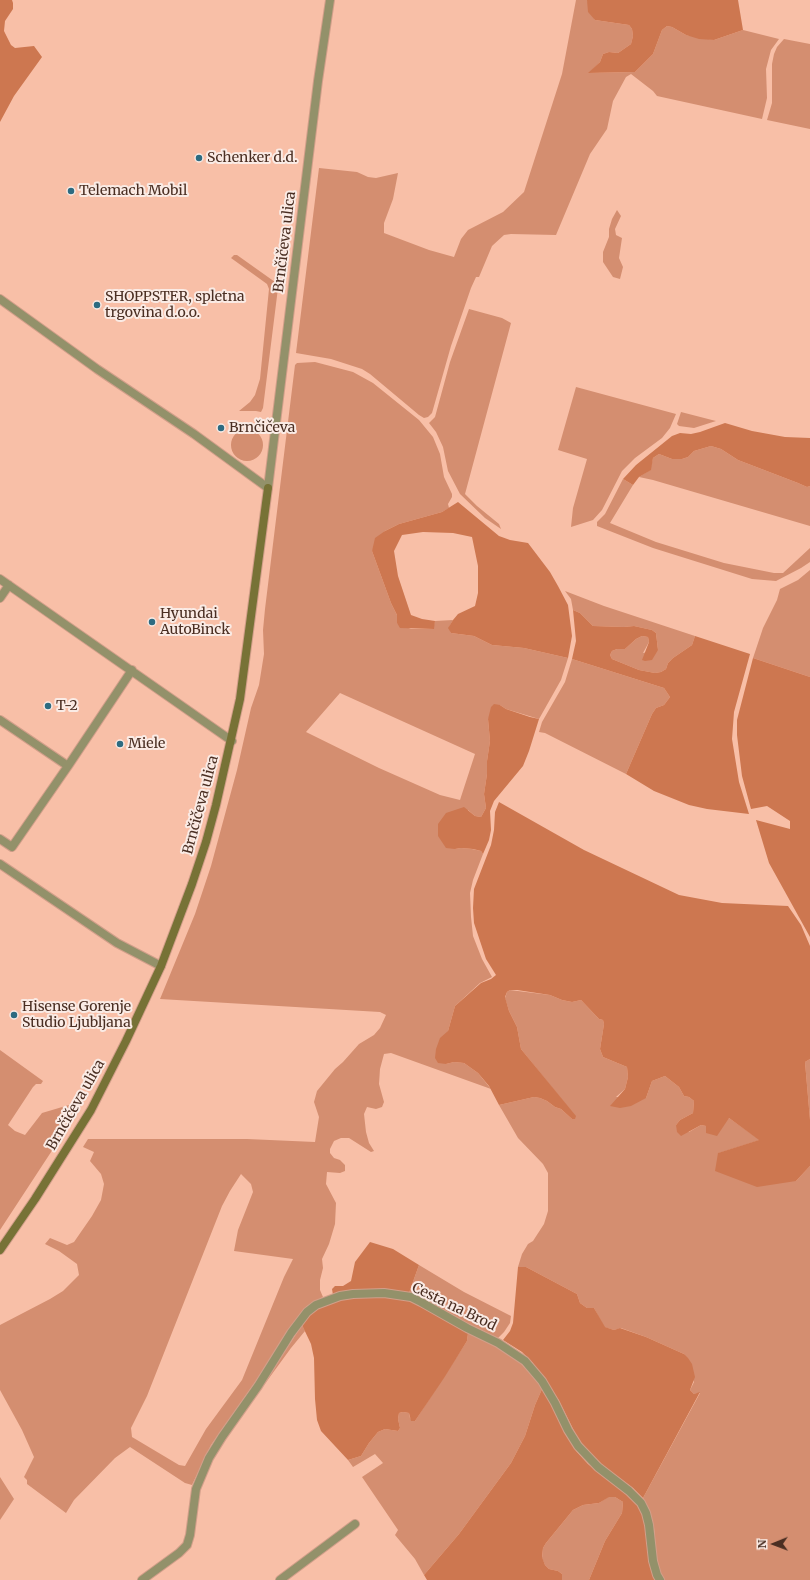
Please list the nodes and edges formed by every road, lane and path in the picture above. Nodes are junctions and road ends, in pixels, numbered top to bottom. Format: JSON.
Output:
{"nodes":[{"id":1,"x":330,"y":0,"type":"edge"},
{"id":2,"x":0,"y":299,"type":"edge"},
{"id":3,"x":268,"y":488,"type":"junction"},
{"id":4,"x":0,"y":580,"type":"edge"},
{"id":5,"x":9,"y":585,"type":"junction"},
{"id":6,"x":0,"y":598,"type":"edge"},
{"id":7,"x":132,"y":670,"type":"junction"},
{"id":8,"x":0,"y":720,"type":"edge"},
{"id":9,"x":232,"y":741,"type":"junction"},
{"id":10,"x":68,"y":766,"type":"junction"},
{"id":11,"x":0,"y":839,"type":"edge"},
{"id":12,"x":0,"y":864,"type":"edge"},
{"id":13,"x":161,"y":966,"type":"junction"},
{"id":14,"x":0,"y":1250,"type":"edge"},
{"id":15,"x":355,"y":1524,"type":"dead end"},
{"id":16,"x":142,"y":1580,"type":"edge"},
{"id":17,"x":280,"y":1580,"type":"edge"},
{"id":18,"x":660,"y":1580,"type":"edge"}],
"edges":[{"from":1,"to":3,"type":"street","name":"Brnčičeva ulica"},
{"from":2,"to":3,"type":"street"},
{"from":3,"to":9,"type":"street","name":"Brnčičeva ulica"},
{"from":4,"to":5,"type":"street","name":"Brnčičeva ulica"},
{"from":5,"to":6,"type":"street"},
{"from":5,"to":7,"type":"street","name":"Brnčičeva ulica"},
{"from":7,"to":9,"type":"street","name":"Brnčičeva ulica"},
{"from":7,"to":10,"type":"street"},
{"from":8,"to":10,"type":"street"},
{"from":9,"to":13,"type":"street","name":"Brnčičeva ulica"},
{"from":10,"to":11,"type":"street"},
{"from":12,"to":13,"type":"street"},
{"from":13,"to":14,"type":"street","name":"Brnčičeva ulica"},
{"from":15,"to":17,"type":"street"},
{"from":16,"to":18,"type":"street","name":"Cesta na Brod"}]}
